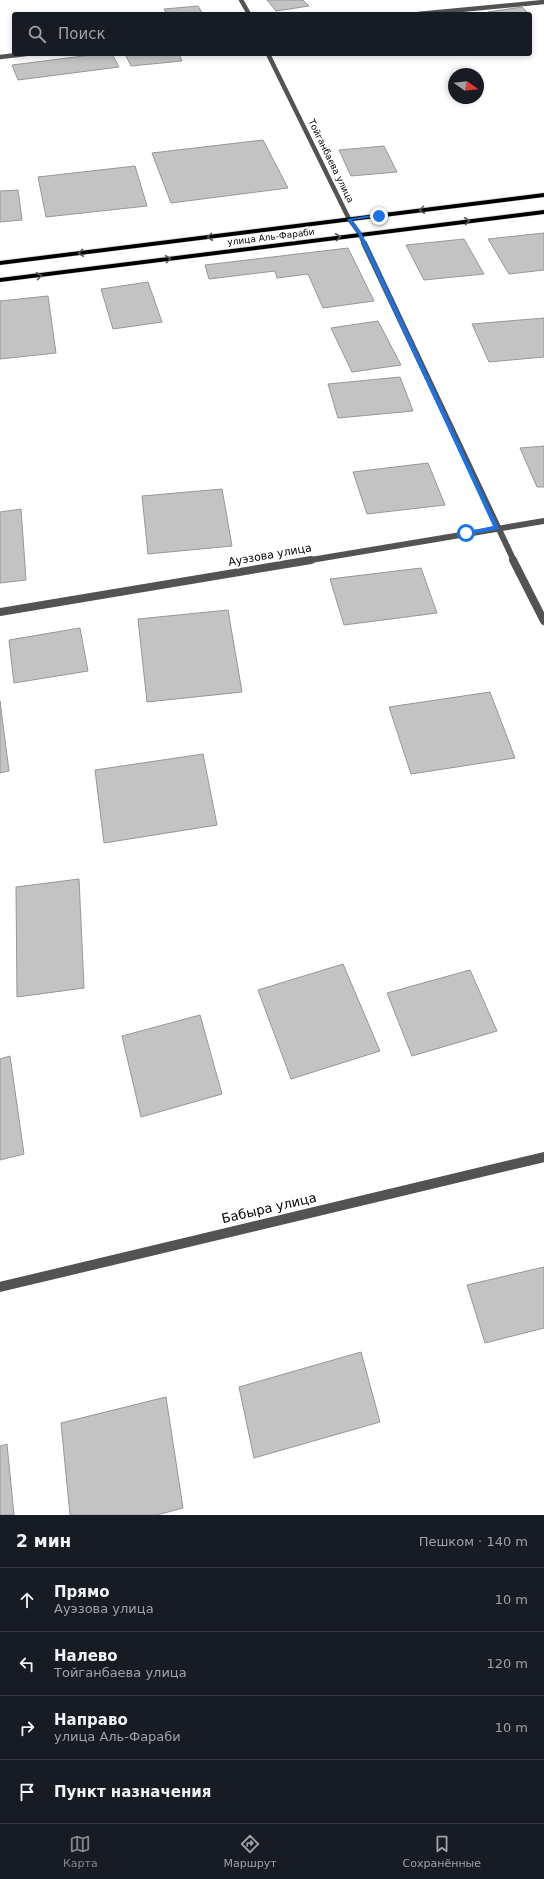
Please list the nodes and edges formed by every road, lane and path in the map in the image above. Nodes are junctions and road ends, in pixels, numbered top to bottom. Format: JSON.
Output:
{"nodes":[{"id":1,"x":241,"y":0,"type":"edge"},
{"id":2,"x":544,"y":2,"type":"edge"},
{"id":3,"x":247,"y":12,"type":"edge"},
{"id":4,"x":439,"y":12,"type":"edge"},
{"id":5,"x":12,"y":56,"type":"edge"},
{"id":6,"x":269,"y":56,"type":"edge"},
{"id":7,"x":0,"y":57,"type":"edge"},
{"id":8,"x":544,"y":195,"type":"edge"},
{"id":9,"x":544,"y":212,"type":"edge"},
{"id":10,"x":349,"y":219,"type":"junction"},
{"id":11,"x":360,"y":234,"type":"junction"},
{"id":12,"x":0,"y":263,"type":"edge"},
{"id":13,"x":0,"y":280,"type":"edge"},
{"id":14,"x":544,"y":521,"type":"edge"},
{"id":15,"x":497,"y":528,"type":"junction"},
{"id":16,"x":0,"y":612,"type":"edge"},
{"id":17,"x":544,"y":621,"type":"edge"},
{"id":18,"x":544,"y":1157,"type":"edge"},
{"id":19,"x":0,"y":1287,"type":"edge"}],
"edges":[{"from":1,"to":3,"type":"street"},
{"from":2,"to":4,"type":"street"},
{"from":5,"to":7,"type":"street"},
{"from":6,"to":10,"type":"street","name":"Тойганбаева улица"},
{"from":8,"to":10,"type":"main road","name":"улица Аль-Фараби","one_way":true},
{"from":11,"to":9,"type":"main road","name":"улица Аль-Фараби","one_way":true},
{"from":10,"to":11,"type":"street","name":"Тойганбаева улица"},
{"from":10,"to":12,"type":"main road","name":"улица Аль-Фараби","one_way":true},
{"from":13,"to":11,"type":"main road","name":"улица Аль-Фараби","one_way":true},
{"from":11,"to":15,"type":"street","name":"Тойганбаева улица"},
{"from":14,"to":15,"type":"street","name":"Ауэзова улица"},
{"from":15,"to":16,"type":"street","name":"Ауэзова улица"},
{"from":15,"to":17,"type":"street","name":"Тойганбаева улица"},
{"from":18,"to":19,"type":"street","name":"Бабыра улица"}]}
